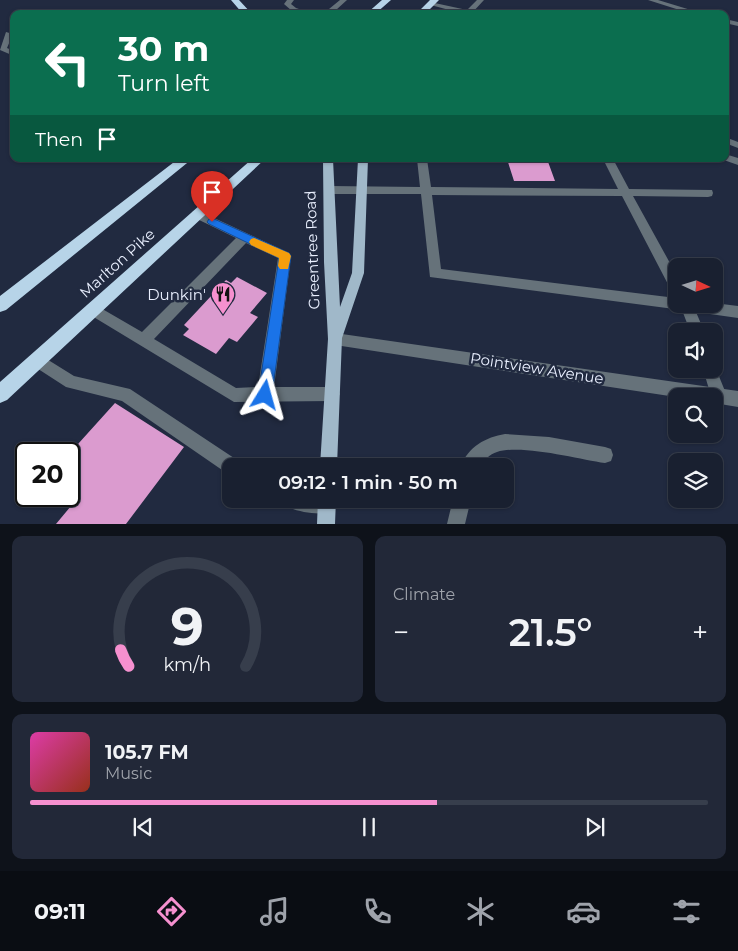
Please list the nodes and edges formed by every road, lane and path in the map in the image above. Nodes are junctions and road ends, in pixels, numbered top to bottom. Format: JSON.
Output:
{"nodes":[{"id":1,"x":235,"y":0,"type":"edge"},
{"id":2,"x":291,"y":0,"type":"edge"},
{"id":3,"x":344,"y":0,"type":"edge"},
{"id":4,"x":387,"y":0,"type":"edge"},
{"id":5,"x":481,"y":0,"type":"edge"},
{"id":6,"x":652,"y":0,"type":"edge"},
{"id":7,"x":432,"y":2,"type":"edge"},
{"id":8,"x":244,"y":10,"type":"edge"},
{"id":9,"x":297,"y":10,"type":"edge"},
{"id":10,"x":331,"y":10,"type":"edge"},
{"id":11,"x":375,"y":10,"type":"edge"},
{"id":12,"x":458,"y":10,"type":"edge"},
{"id":13,"x":471,"y":10,"type":"edge"},
{"id":14,"x":687,"y":10,"type":"edge"},
{"id":15,"x":10,"y":38,"type":"edge"},
{"id":16,"x":10,"y":52,"type":"edge"},
{"id":17,"x":182,"y":162,"type":"edge"},
{"id":18,"x":256,"y":162,"type":"edge"},
{"id":19,"x":328,"y":162,"type":"edge"},
{"id":20,"x":363,"y":162,"type":"edge"},
{"id":21,"x":422,"y":162,"type":"edge"},
{"id":22,"x":610,"y":162,"type":"edge"},
{"id":23,"x":328,"y":190,"type":"junction"},
{"id":24,"x":362,"y":191,"type":"junction"},
{"id":25,"x":426,"y":191,"type":"junction"},
{"id":26,"x":626,"y":192,"type":"junction"},
{"id":27,"x":708,"y":193,"type":"dead end"},
{"id":28,"x":197,"y":214,"type":"junction"},
{"id":29,"x":244,"y":237,"type":"junction"},
{"id":30,"x":668,"y":271,"type":"edge"},
{"id":31,"x":668,"y":303,"type":"edge"},
{"id":32,"x":0,"y":305,"type":"edge"},
{"id":33,"x":92,"y":309,"type":"junction"},
{"id":34,"x":723,"y":310,"type":"edge"},
{"id":35,"x":738,"y":312,"type":"edge"},
{"id":36,"x":335,"y":339,"type":"junction"},
{"id":37,"x":143,"y":340,"type":"junction"},
{"id":38,"x":37,"y":360,"type":"junction"},
{"id":39,"x":668,"y":389,"type":"edge"},
{"id":40,"x":0,"y":394,"type":"edge"},
{"id":41,"x":332,"y":394,"type":"junction"},
{"id":42,"x":265,"y":395,"type":"junction"},
{"id":43,"x":723,"y":397,"type":"edge"},
{"id":44,"x":738,"y":399,"type":"edge"},
{"id":45,"x":605,"y":455,"type":"dead end"},
{"id":46,"x":329,"y":458,"type":"edge"},
{"id":47,"x":475,"y":458,"type":"edge"},
{"id":48,"x":222,"y":460,"type":"edge"},
{"id":49,"x":327,"y":508,"type":"edge"},
{"id":50,"x":460,"y":508,"type":"edge"},
{"id":51,"x":326,"y":524,"type":"edge"},
{"id":52,"x":456,"y":524,"type":"edge"}],
"edges":[{"from":1,"to":8,"type":"highway"},
{"from":2,"to":9,"type":"street"},
{"from":3,"to":10,"type":"street"},
{"from":4,"to":11,"type":"highway"},
{"from":5,"to":13,"type":"street"},
{"from":6,"to":14,"type":"street"},
{"from":7,"to":12,"type":"street"},
{"from":15,"to":16,"type":"street"},
{"from":17,"to":32,"type":"highway"},
{"from":18,"to":28,"type":"highway","name":"Marlton Pike"},
{"from":19,"to":23,"type":"main road","name":"Greentree Road"},
{"from":20,"to":24,"type":"main road","name":"Greentree Road"},
{"from":21,"to":25,"type":"street"},
{"from":22,"to":26,"type":"street"},
{"from":23,"to":24,"type":"street"},
{"from":23,"to":36,"type":"main road","name":"Greentree Road"},
{"from":24,"to":25,"type":"street"},
{"from":24,"to":36,"type":"main road","name":"Greentree Road"},
{"from":25,"to":26,"type":"street"},
{"from":25,"to":31,"type":"street"},
{"from":26,"to":27,"type":"street"},
{"from":26,"to":30,"type":"street"},
{"from":28,"to":29,"type":"street"},
{"from":28,"to":33,"type":"highway","name":"Marlton Pike"},
{"from":29,"to":37,"type":"street"},
{"from":29,"to":42,"type":"street"},
{"from":33,"to":37,"type":"street"},
{"from":33,"to":38,"type":"highway","name":"Marlton Pike"},
{"from":34,"to":35,"type":"street"},
{"from":36,"to":39,"type":"street","name":"Pointview Avenue"},
{"from":36,"to":41,"type":"main road","name":"Greentree Road"},
{"from":37,"to":42,"type":"street"},
{"from":38,"to":40,"type":"highway","name":"Marlton Pike"},
{"from":38,"to":48,"type":"street"},
{"from":41,"to":42,"type":"street"},
{"from":41,"to":46,"type":"main road","name":"Greentree Road"},
{"from":43,"to":44,"type":"street","name":"Pointview Avenue"},
{"from":45,"to":47,"type":"street"},
{"from":49,"to":51,"type":"main road"},
{"from":50,"to":52,"type":"street"}]}
